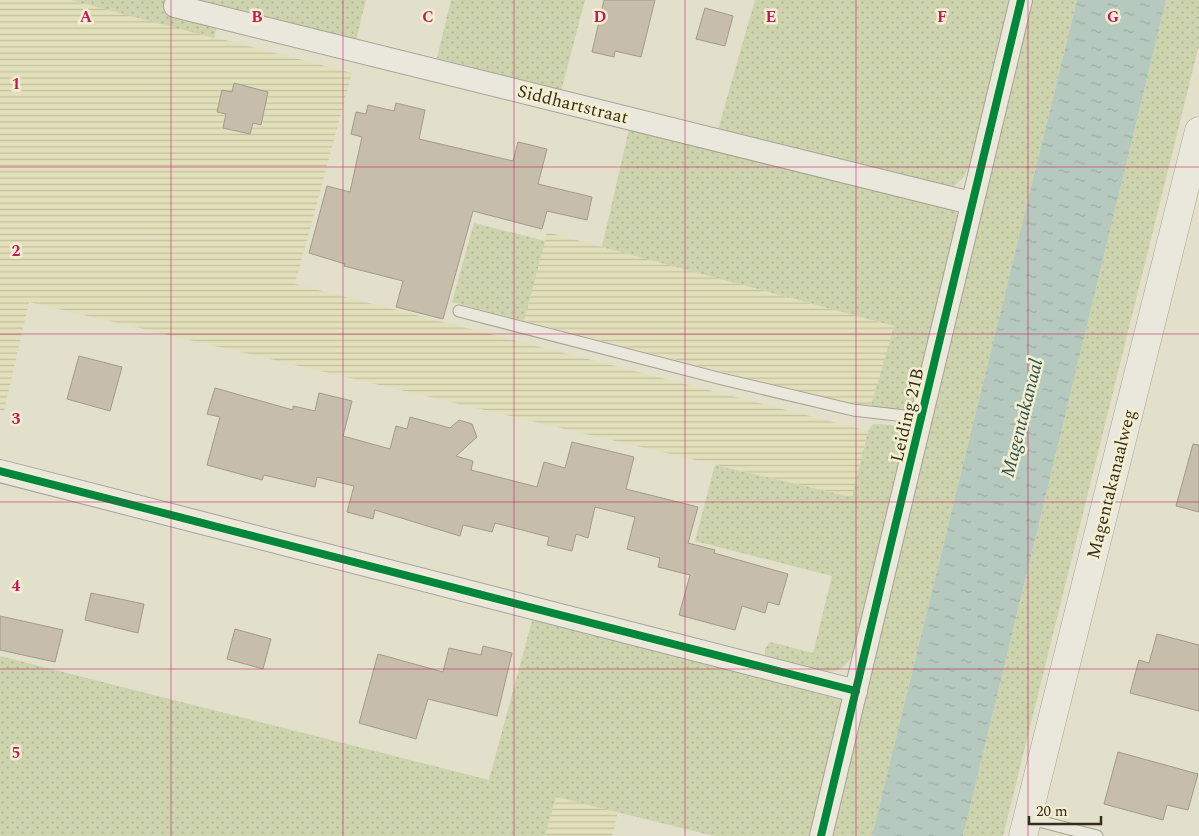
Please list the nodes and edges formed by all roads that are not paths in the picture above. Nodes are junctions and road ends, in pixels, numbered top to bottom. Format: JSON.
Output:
{"nodes":[{"id":1,"x":1021,"y":0,"type":"edge"},
{"id":2,"x":175,"y":6,"type":"dead end"},
{"id":3,"x":1199,"y":131,"type":"edge"},
{"id":4,"x":971,"y":203,"type":"junction"},
{"id":5,"x":460,"y":311,"type":"dead end"},
{"id":6,"x":922,"y":418,"type":"junction"},
{"id":7,"x":0,"y":471,"type":"edge"},
{"id":8,"x":856,"y":691,"type":"junction"},
{"id":9,"x":1025,"y":827,"type":"edge"},
{"id":10,"x":821,"y":836,"type":"edge"},
{"id":11,"x":1097,"y":836,"type":"edge"}],
"edges":[{"from":1,"to":4,"type":"street","name":"Leiding 21B"},
{"from":2,"to":4,"type":"street","name":"Siddhartstraat"},
{"from":3,"to":9,"type":"street","name":"Magentakanaalweg"},
{"from":4,"to":6,"type":"street","name":"Leiding 21B"},
{"from":5,"to":6,"type":"lane"},
{"from":6,"to":8,"type":"street","name":"Leiding 21B"},
{"from":7,"to":8,"type":"street"},
{"from":8,"to":10,"type":"street","name":"Leiding 21B"},
{"from":9,"to":11,"type":"lane"}]}
